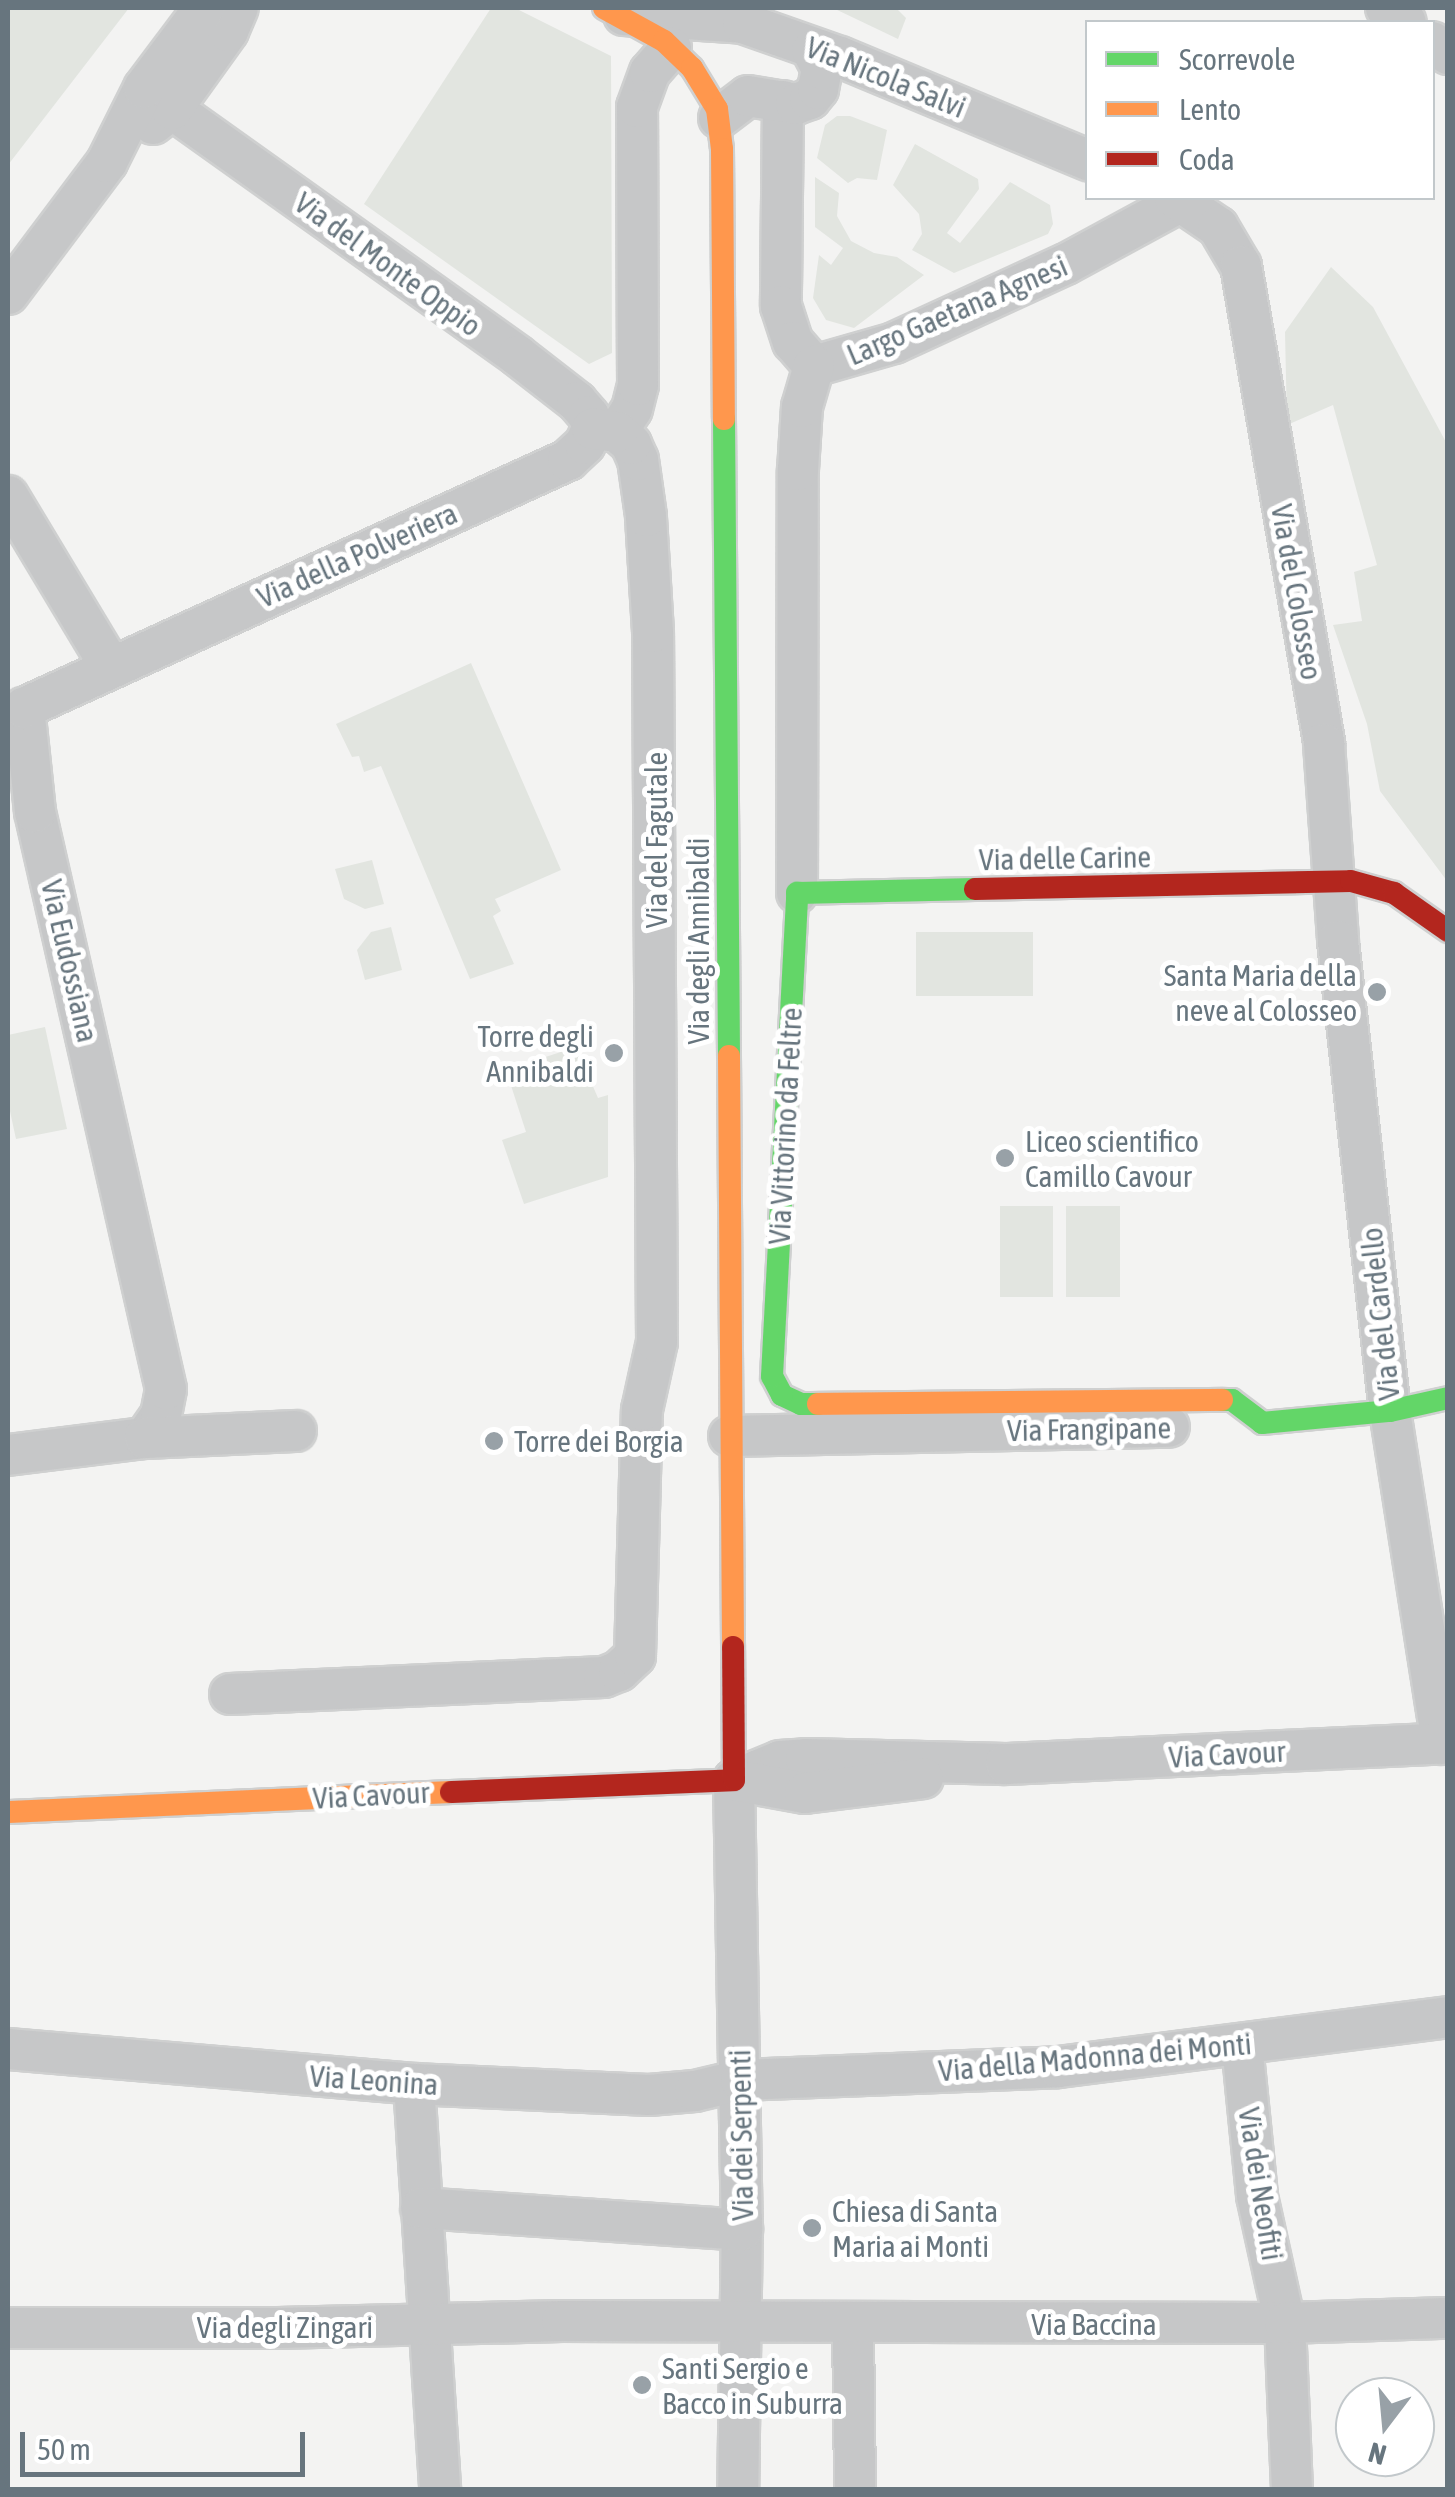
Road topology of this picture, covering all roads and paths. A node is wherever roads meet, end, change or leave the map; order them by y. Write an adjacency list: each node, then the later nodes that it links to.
1 (204, 8): 10 (street)
2 (238, 8): 7 (street)
3 (611, 11): 4 (main road, Via Nicola Salvi); 5 (street, Via Nicola Salvi)
4 (671, 48): 8 (main road, Via Nicola Salvi); 15 (street)
5 (812, 50): 6 (street); 9 (street, Via Nicola Salvi)
6 (788, 103): 8 (street); 14 (street, Largo Gaetana Agnesi)
7 (172, 109): 10 (street); 15 (street, Via del Monte Oppio)
8 (717, 110): 26 (main road, Via degli Annibaldi)
9 (1085, 159)
10 (107, 162): 13 (street)
11 (1177, 200): 14 (street, Largo Gaetana Agnesi)
12 (1180, 200): 19 (street, Via del Colosseo)
13 (8, 294)
14 (814, 366): 20 (street, Via Vittorino da Feltre)
15 (604, 431): 17 (street, Via della Polveriera); 30 (street, Via del Fagutale)
16 (8, 496): 17 (street)
17 (110, 666): 18 (street, Via della Polveriera)
18 (24, 708): 27 (street, Via Eudossiana)
19 (1334, 882): 20 (main road, Via delle Carine); 21 (main road); 23 (street, Via del Cardello)
20 (796, 892): 24 (main road, Via Vittorino da Feltre)
21 (1448, 931)
22 (1448, 1398): 23 (main road, Via Frangipane)
23 (1390, 1411): 24 (main road, Via Frangipane); 29 (street, Via del Cardello)
24 (1262, 1423): 26 (street, Via Frangipane)
25 (296, 1431): 27 (street)
26 (728, 1436): 32 (main road, Via degli Annibaldi)
27 (145, 1438): 28 (street)
28 (8, 1454)
29 (1436, 1612): 31 (street, Via del Cardello)
30 (230, 1694)
31 (1445, 1743): 32 (street, Via Cavour)
32 (734, 1780): 33 (main road, Via Cavour); 37 (street, Via dei Serpenti)
33 (8, 1812)
34 (1448, 2017): 35 (street, Via della Madonna dei Monti)
35 (1242, 2045): 37 (street, Via della Madonna dei Monti); 43 (street, Via dei Neofiti)
36 (8, 2048): 38 (street, Via Leonina)
37 (741, 2080): 38 (street, Via Leonina); 40 (street, Via dei Serpenti)
38 (414, 2084): 39 (street)
39 (421, 2208): 40 (street); 44 (street)
40 (742, 2230): 45 (street, Via dei Serpenti)
41 (1448, 2318): 43 (street, Via Baccina)
42 (562, 2321): 44 (street, Via degli Zingari); 45 (street, Via Baccina)
43 (1285, 2323): 46 (street, Via Baccina); 51 (street, Via dei Neofiti)
44 (429, 2324): 47 (street, Via degli Zingari); 48 (street)
45 (741, 2324): 46 (street, Via Baccina); 49 (street, Via dei Serpenti)
46 (852, 2324): 50 (street)
47 (8, 2328)
48 (440, 2490)
49 (738, 2490)
50 (855, 2490)
51 (1292, 2490)

